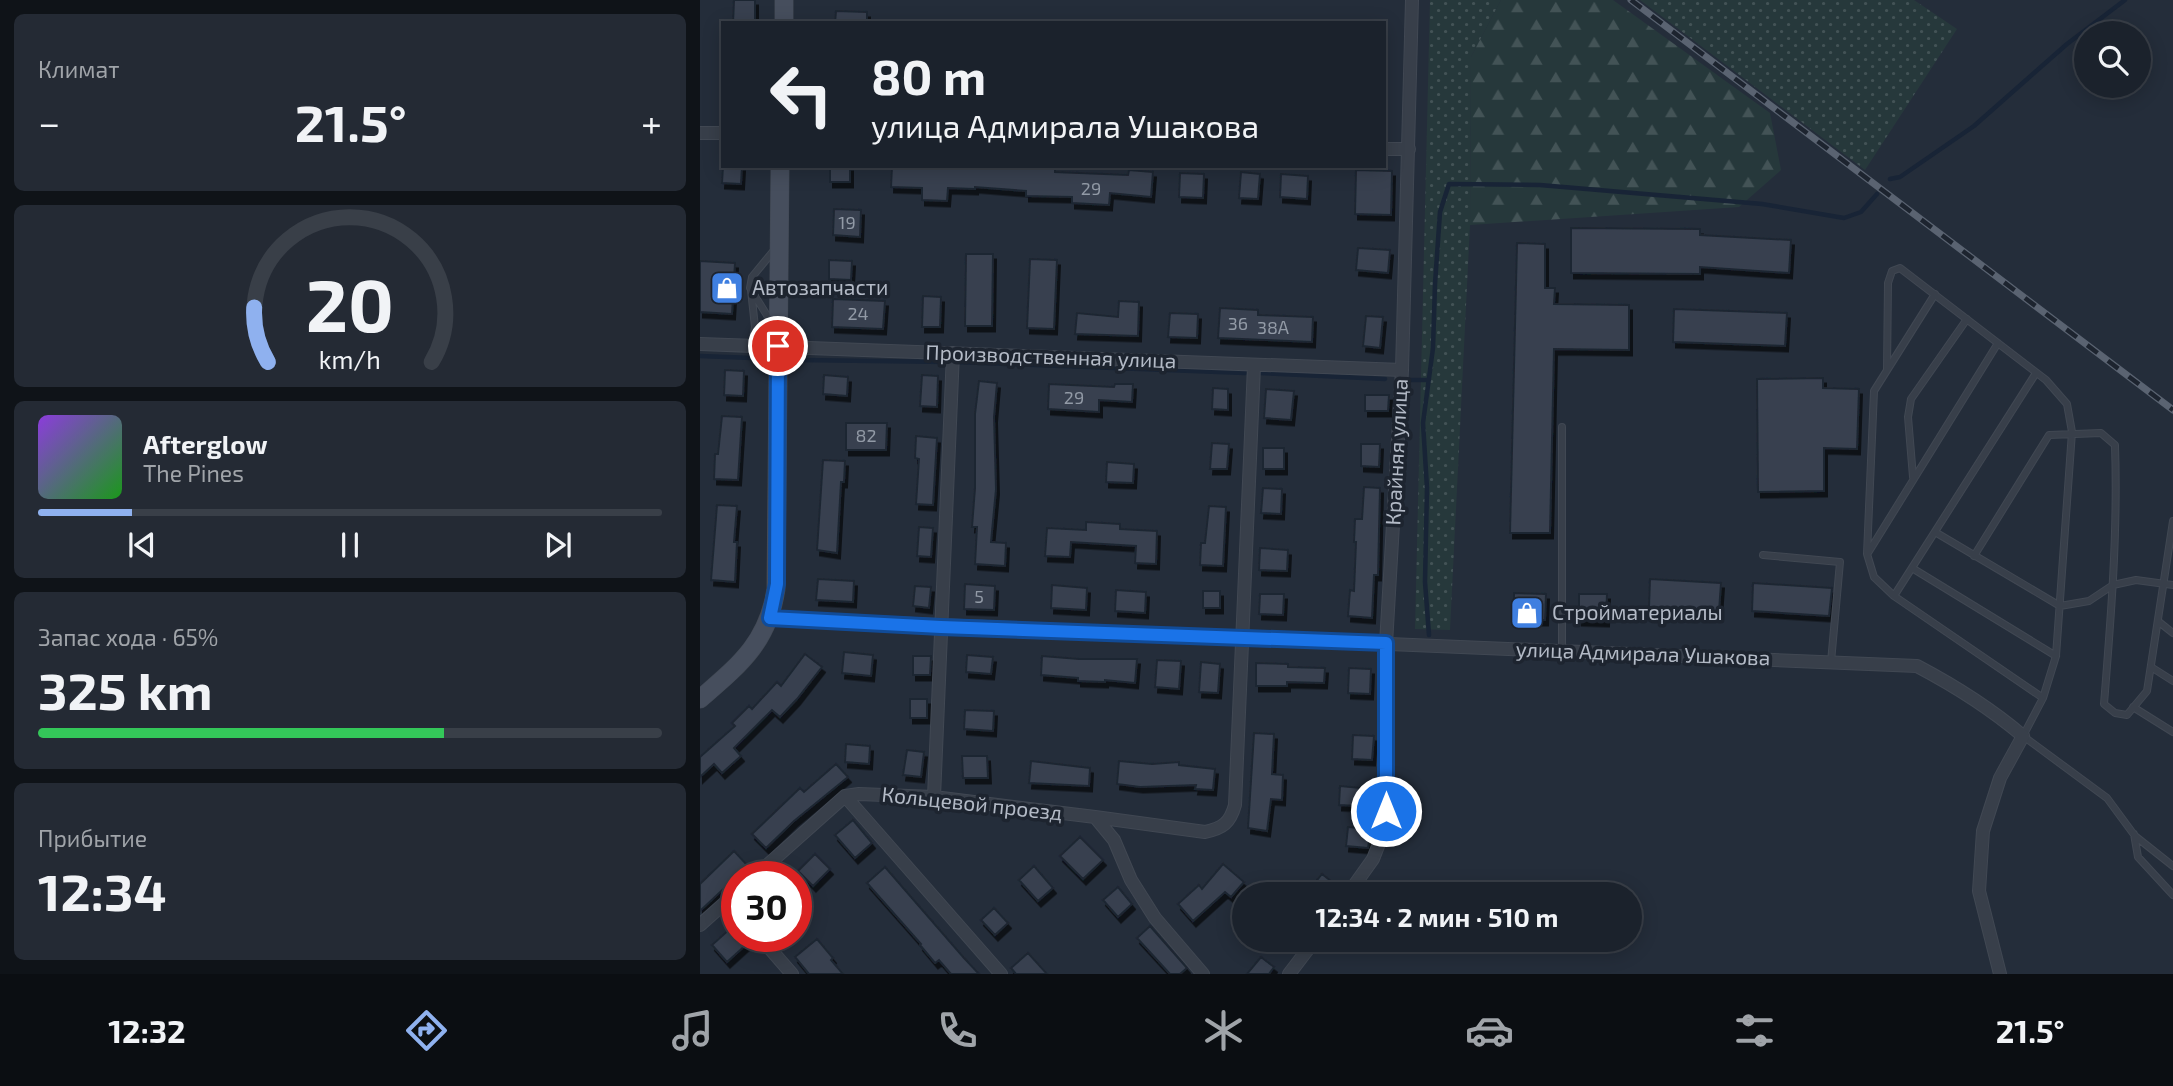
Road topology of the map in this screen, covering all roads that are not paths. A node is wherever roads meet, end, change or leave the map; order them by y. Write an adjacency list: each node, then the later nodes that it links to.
1 (784, 0): 3 (main road)
2 (1412, 0): 7 (street, Крайняя улица)
3 (784, 21)
4 (700, 133): 5 (street)
5 (721, 133)
6 (1386, 149): 7 (street)
7 (1409, 149): 19 (street, Крайняя улица)
8 (780, 168): 9 (main road)
9 (780, 246): 10 (lane); 13 (main road)
10 (750, 288): 13 (lane); 16 (lane)
11 (1935, 294): 12 (lane); 20 (lane); 20 (lane)
12 (1967, 319): 14 (lane); 24 (lane)
13 (778, 340): 16 (street, Производственная улица); 17 (street, Производственная улица); 36 (main road)
14 (1997, 343): 21 (lane); 24 (lane)
15 (700, 344): 16 (street, Производственная улица)
16 (752, 345)
17 (953, 353): 18 (street, Производственная улица); 38 (street)
18 (1254, 366): 19 (street, Производственная улица); 40 (street)
19 (1402, 370): 41 (street, Крайняя улица)
20 (1887, 370): 27 (lane)
21 (2036, 373): 23 (lane); 26 (lane)
22 (1562, 427): 42 (lane)
23 (2072, 432): 29 (lane); 32 (lane); 35 (lane)
24 (1913, 479): 27 (lane)
25 (2173, 523): 31 (lane)
26 (1935, 532): 29 (lane); 30 (lane)
27 (1867, 554): 34 (lane)
28 (1763, 555): 44 (lane)
29 (1974, 556): 35 (lane)
30 (1912, 568): 34 (lane); 43 (lane)
31 (2164, 584): 32 (lane); 33 (lane); 37 (lane)
32 (2113, 585): 35 (lane); 49 (lane)
33 (2173, 585)
34 (1894, 596): 47 (lane)
35 (2060, 606): 43 (lane)
36 (770, 618): 38 (street, улица Адмирала Ушакова); 48 (main road)
37 (2159, 622): 39 (lane); 45 (lane)
38 (941, 627): 40 (street, улица Адмирала Ушакова); 53 (street)
39 (2173, 633)
40 (1241, 637): 41 (street, улица Адмирала Ушакова); 54 (street, Кольцевой проезд)
41 (1386, 643): 42 (street, улица Адмирала Ушакова); 58 (street, Крайняя улица)
42 (1562, 652): 44 (street, улица Адмирала Ушакова)
43 (2056, 656): 47 (lane)
44 (1831, 662): 51 (street, улица Адмирала Ушакова)
45 (2151, 667): 46 (lane); 49 (lane)
46 (2173, 681)
47 (2043, 698): 51 (lane)
48 (700, 699)
49 (2133, 707): 50 (lane)
50 (2173, 732)
51 (2023, 736): 55 (lane); 68 (street)
52 (845, 796): 53 (street, Кольцевой проезд); 56 (street); 65 (street)
53 (933, 797): 54 (street, Кольцевой проезд)
54 (1096, 817): 66 (street)
55 (2133, 833): 57 (lane); 59 (lane)
56 (772, 861)
57 (2173, 866)
58 (1357, 882)
59 (2173, 895)
60 (721, 906): 61 (street)
61 (700, 925)
62 (773, 952): 64 (street)
63 (1306, 952): 67 (street)
64 (792, 974)
65 (1001, 974)
66 (1203, 974)
67 (1289, 974)
68 (2000, 974)

